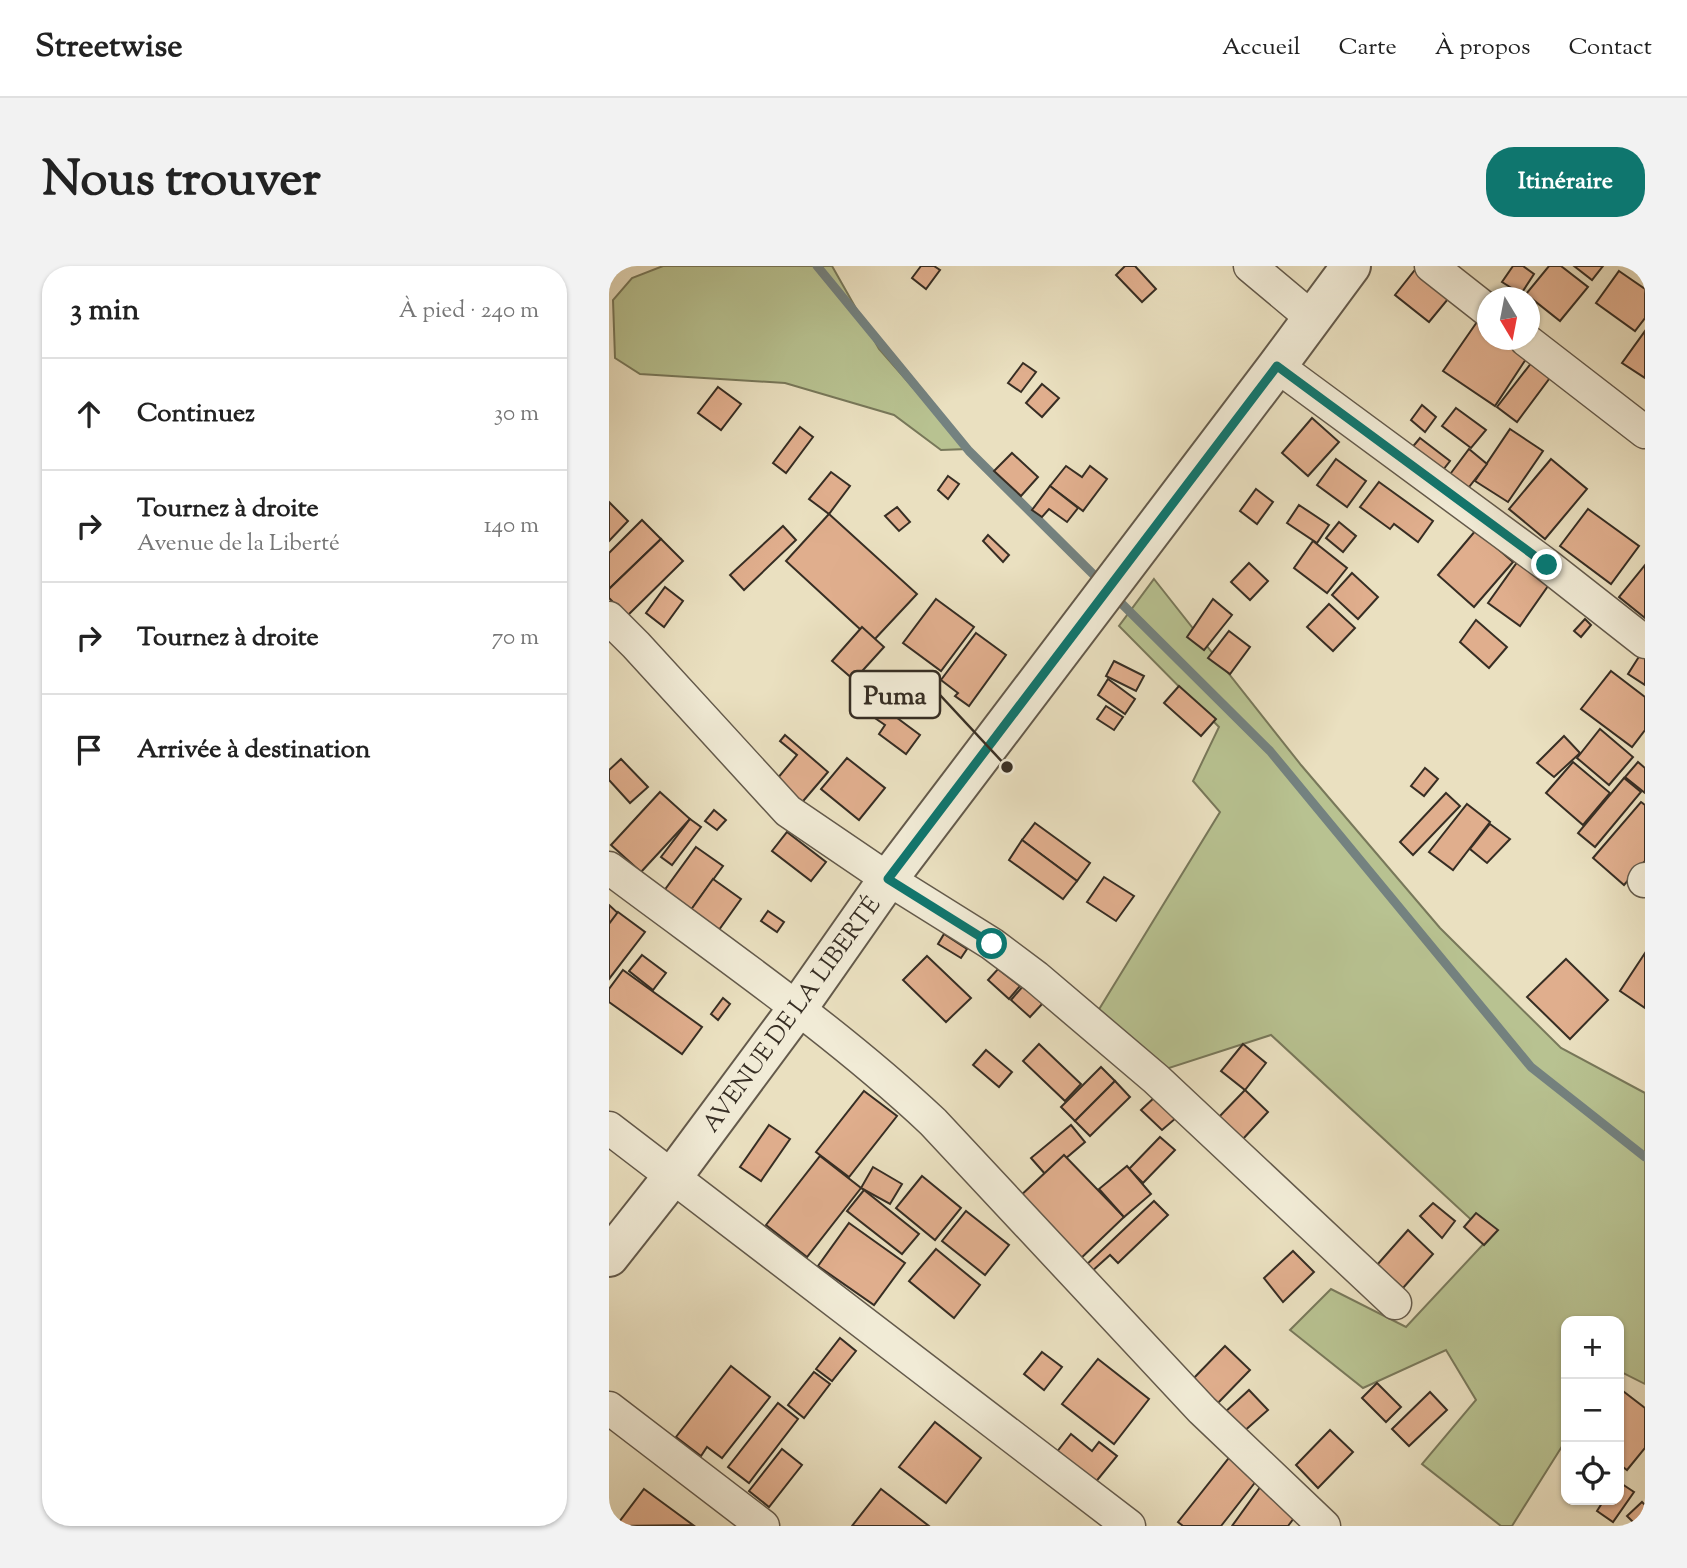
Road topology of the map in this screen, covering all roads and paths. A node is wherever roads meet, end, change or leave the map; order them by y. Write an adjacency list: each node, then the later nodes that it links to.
1 (1250, 266): 5 (street)
2 (1351, 266): 5 (street, AVENUE DE LA LIBERTÉ)
3 (1431, 266): 4 (street)
4 (1477, 302)
5 (1312, 318): 7 (street, AVENUE DE LA LIBERTÉ)
6 (1539, 350): 8 (street)
7 (1277, 366): 10 (street); 12 (street, AVENUE DE LA LIBERTÉ)
8 (1645, 432)
9 (609, 618): 12 (street)
10 (1645, 642)
11 (609, 868): 13 (street)
12 (888, 879): 13 (street, AVENUE DE LA LIBERTÉ); 17 (street)
13 (797, 1009): 15 (street, AVENUE DE LA LIBERTÉ); 21 (street)
14 (609, 1128): 15 (street)
15 (673, 1176): 16 (street, AVENUE DE LA LIBERTÉ); 20 (street)
16 (609, 1257)
17 (1395, 1303)
18 (609, 1408): 19 (street)
19 (763, 1526)
20 (1129, 1526)
21 (1324, 1526)

